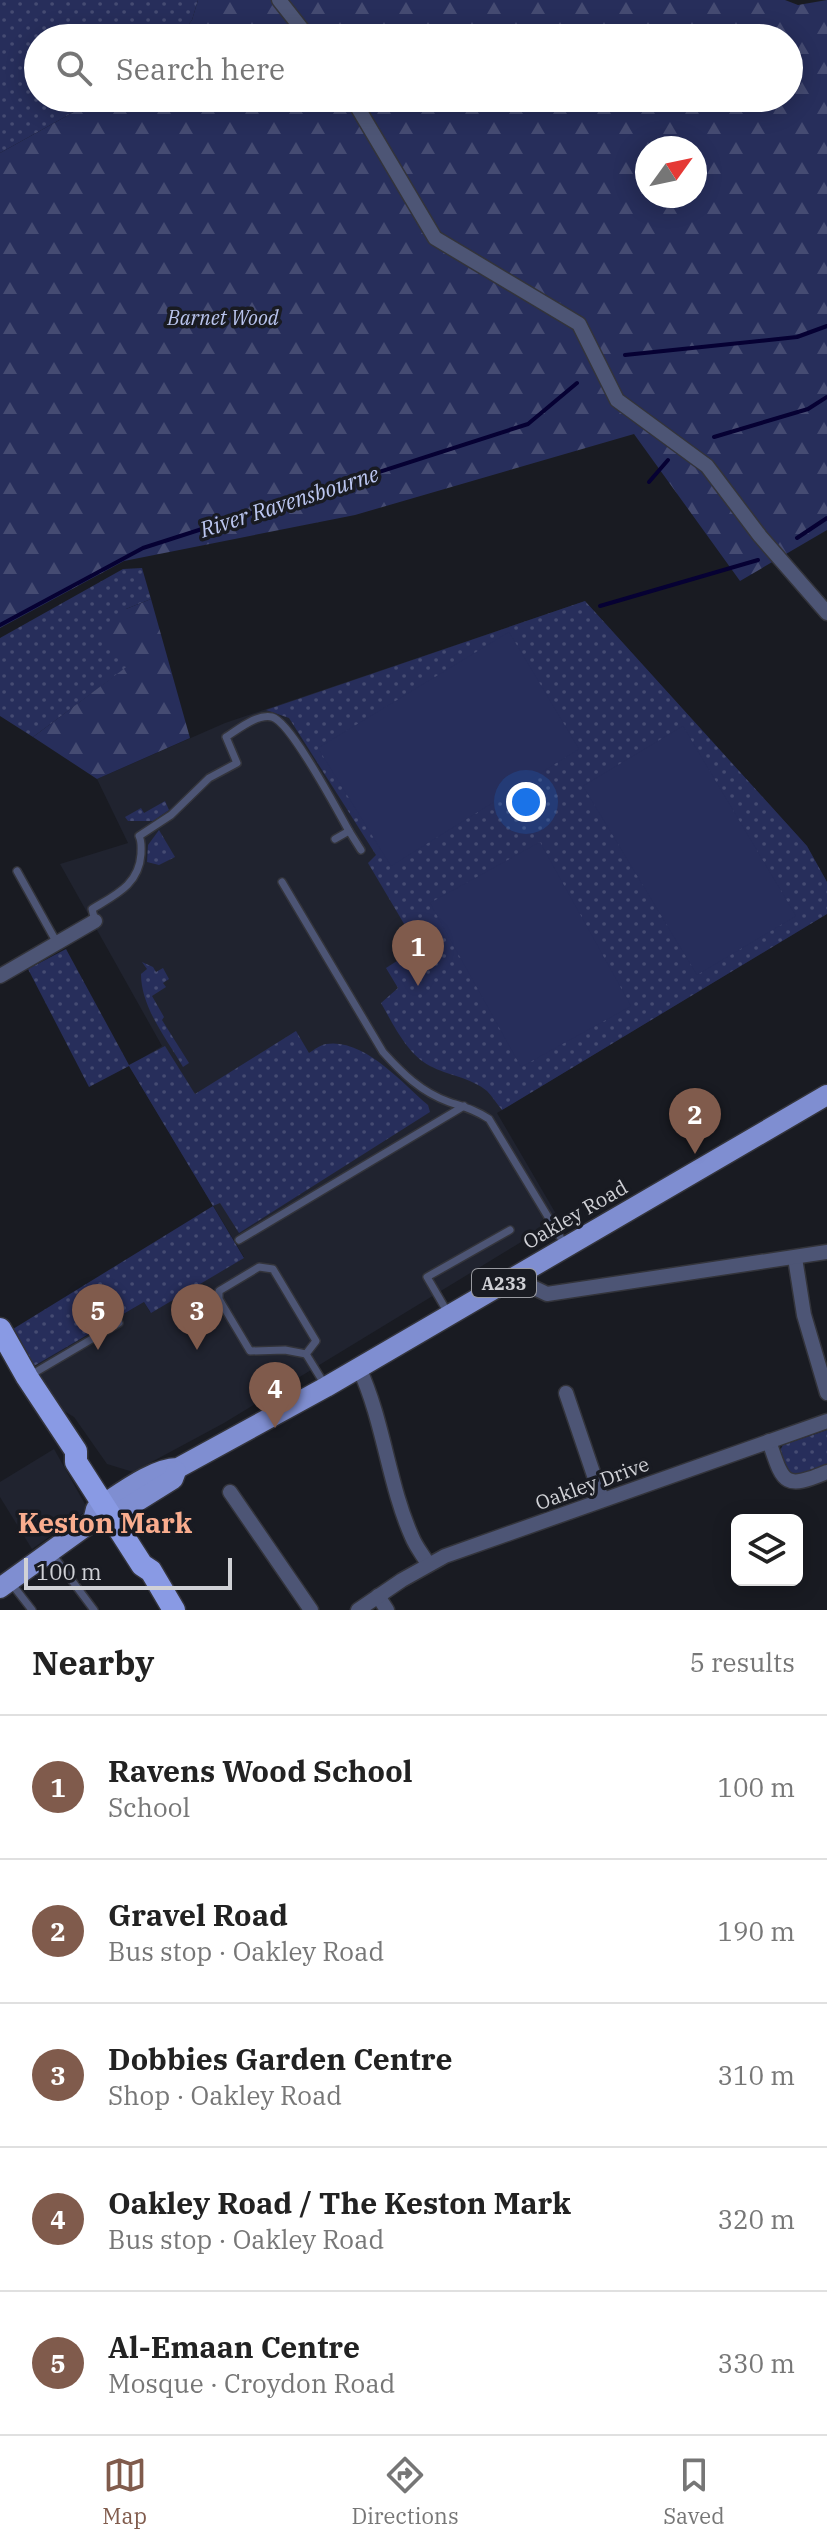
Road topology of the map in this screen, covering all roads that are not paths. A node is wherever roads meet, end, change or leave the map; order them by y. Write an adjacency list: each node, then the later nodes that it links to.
1 (279, 0): 2 (street)
2 (298, 24)
3 (360, 112): 4 (street)
4 (827, 613)
5 (349, 831): 6 (lane); 7 (lane); 10 (lane)
6 (335, 839)
7 (361, 850)
8 (17, 871): 11 (lane)
9 (282, 882): 14 (lane)
10 (95, 921): 11 (street)
11 (57, 943): 12 (street)
12 (0, 976)
13 (827, 1095): 17 (main road, Oakley Road / A233)
14 (464, 1106): 16 (lane); 17 (lane)
15 (510, 1230): 21 (lane)
16 (239, 1240)
17 (566, 1247): 20 (main road, Oakley Road / A233)
18 (827, 1252): 19 (street)
19 (795, 1258): 20 (street); 29 (street)
20 (518, 1275): 21 (main road, Oakley Road / A233)
21 (449, 1315): 25 (main road, Oakley Road / A233)
22 (119, 1323): 26 (lane)
23 (0, 1329): 26 (highway)
24 (306, 1354): 24 (lane); 27 (lane)
25 (359, 1368): 27 (main road, Oakley Road / A233); 37 (street)
26 (27, 1377): 35 (highway)
27 (326, 1387): 35 (main road, Oakley Road / A233)
28 (566, 1393): 34 (street)
29 (827, 1393)
30 (827, 1421): 31 (street, Oakley Drive)
31 (769, 1441): 32 (street); 34 (street, Oakley Drive)
32 (827, 1472)
33 (230, 1492): 43 (street)
34 (602, 1499): 37 (street, Oakley Drive)
35 (110, 1509): 36 (main road, A233); 42 (highway)
36 (51, 1552): 38 (main road, A233); 41 (lane)
37 (428, 1564): 39 (street, Oakley Drive)
38 (5, 1584): 40 (lane)
39 (378, 1596): 44 (street, Oakley Drive); 45 (street)
40 (32, 1610)
41 (94, 1610)
42 (174, 1610)
43 (311, 1610)
44 (358, 1610)
45 (387, 1610)

